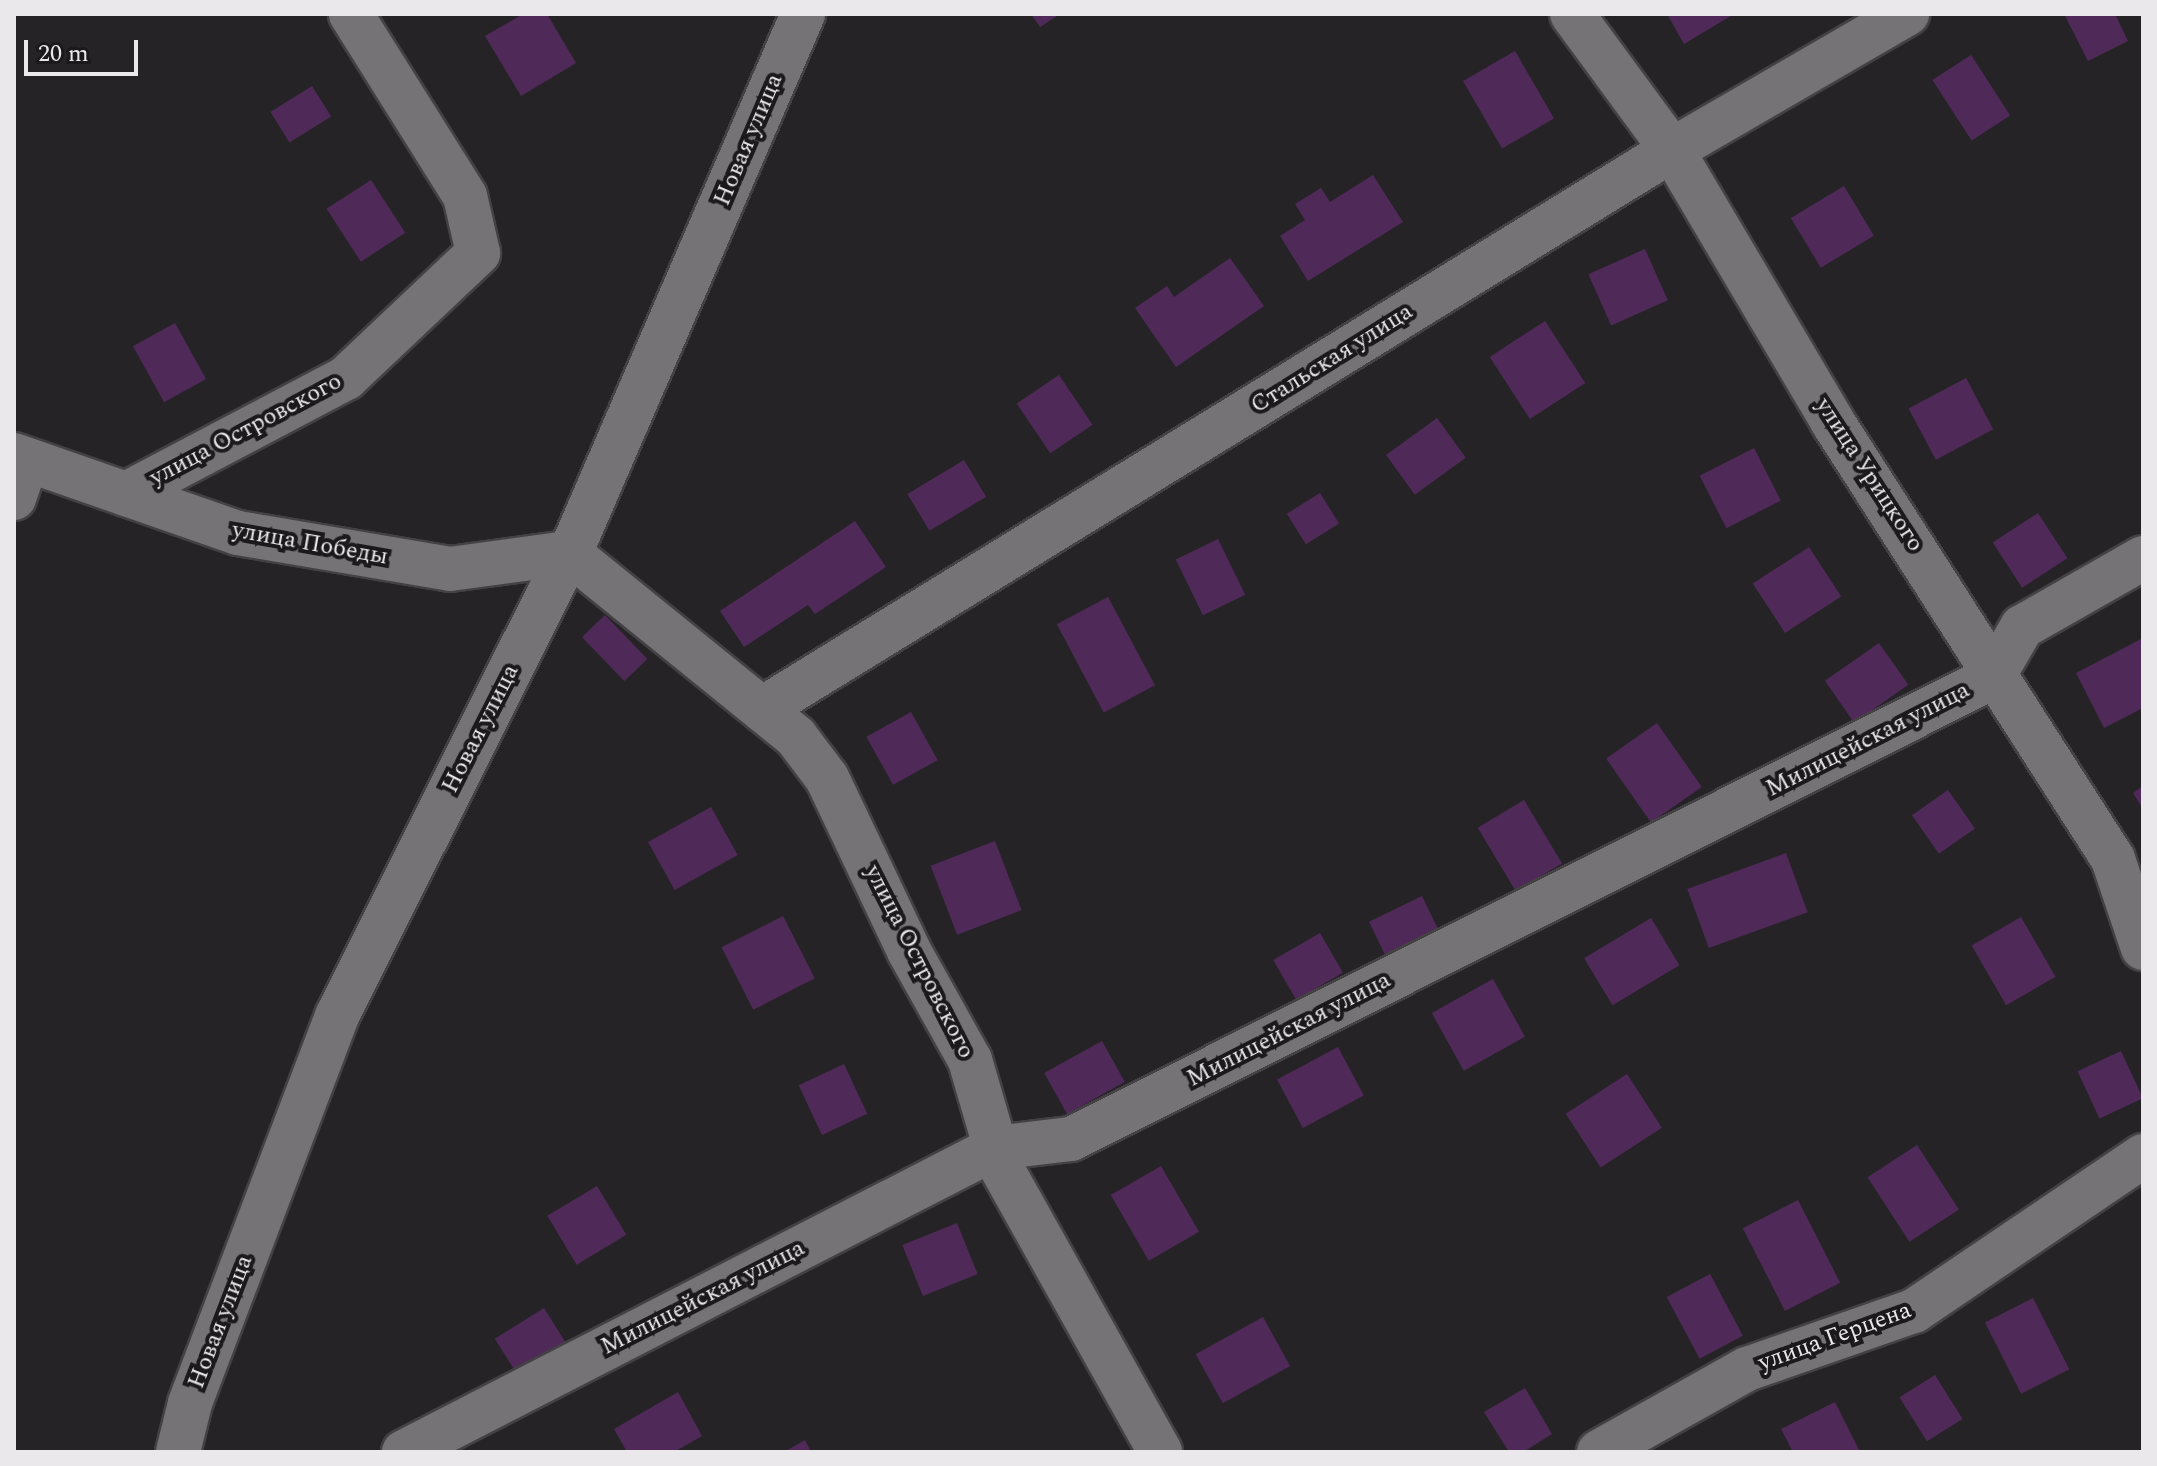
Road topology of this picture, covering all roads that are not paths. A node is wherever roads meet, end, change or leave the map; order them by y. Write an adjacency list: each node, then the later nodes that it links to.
1 (351, 14): 7 (street, улица Островского)
2 (803, 14): 8 (street, Новая улица)
3 (1572, 14): 5 (street, улица Урицкого)
4 (1907, 14): 5 (street, Стальская улица)
5 (1672, 150): 10 (street, улица Урицкого); 11 (street, Стальская улица)
6 (18, 471): 7 (street, улица Победы)
7 (126, 494): 8 (street, улица Победы)
8 (569, 553): 11 (street, улица Островского); 15 (street, Новая улица)
9 (2143, 558): 10 (street, Милицейская улица)
10 (1993, 677): 12 (street, улица Урицкого); 13 (street, Милицейская улица)
11 (762, 709): 13 (street, улица Островского)
12 (2143, 948)
13 (995, 1148): 16 (street, Милицейская улица); 17 (street, улица Островского)
14 (2143, 1156): 18 (street, улица Герцена)
15 (178, 1452)
16 (404, 1452)
17 (1160, 1452)
18 (1599, 1452)

